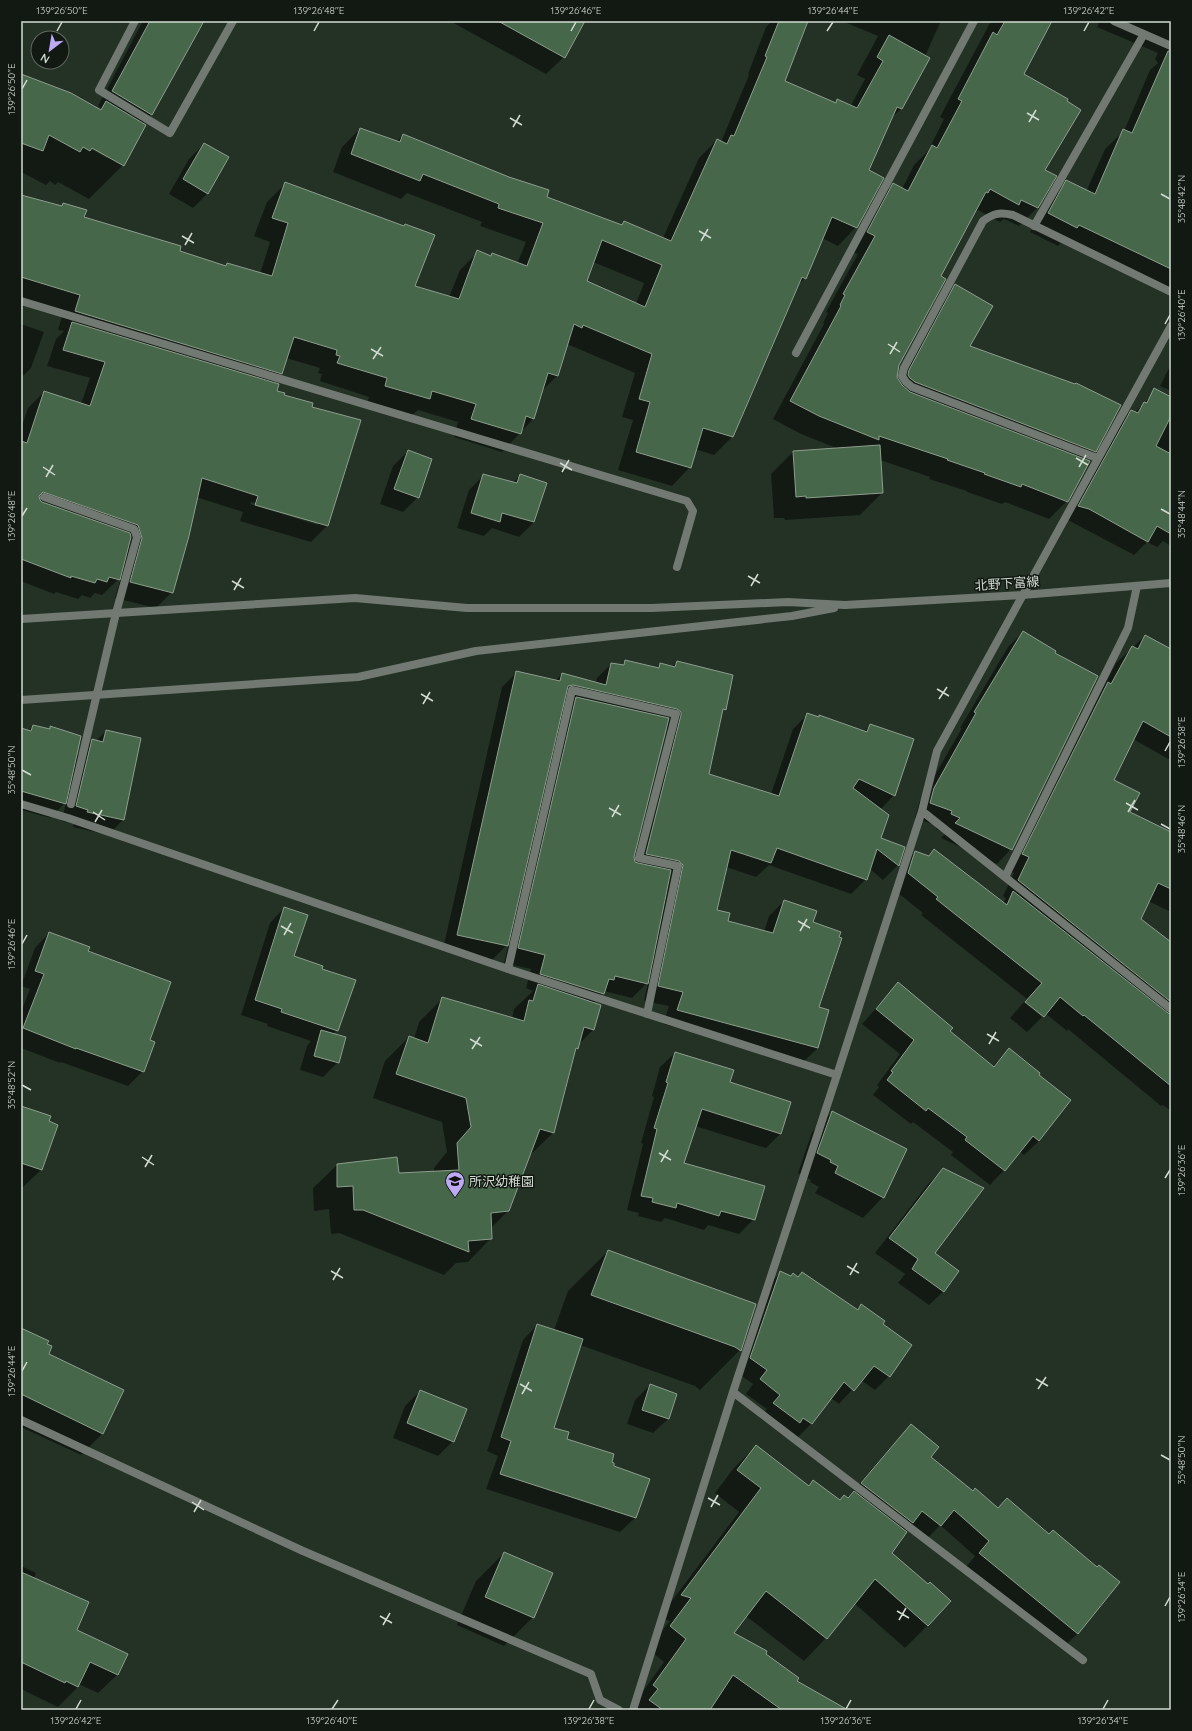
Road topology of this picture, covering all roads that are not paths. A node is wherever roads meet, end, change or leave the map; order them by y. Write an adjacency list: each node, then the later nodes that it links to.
1 (135, 21): 2 (street)
2 (233, 21)
3 (974, 21): 11 (street)
4 (1114, 21): 5 (street)
5 (1144, 34): 6 (street); 7 (street)
6 (1171, 46)
7 (1034, 226): 8 (street); 12 (street)
8 (1171, 292)
9 (21, 301): 14 (street)
10 (1171, 326): 12 (street)
11 (796, 353)
12 (1097, 458): 17 (street)
13 (44, 497): 19 (street)
14 (677, 567)
15 (1171, 583): 16 (street, 北野下富線)
16 (1137, 586): 17 (street, 北野下富線); 26 (street)
17 (1022, 595): 18 (street, 北野下富線); 25 (street)
18 (845, 605): 19 (street); 21 (street)
19 (116, 614): 20 (street); 21 (street)
20 (21, 619)
21 (97, 694): 22 (street); 24 (street)
22 (21, 700)
23 (21, 804): 27 (street)
24 (72, 804)
25 (922, 811): 26 (street); 30 (street)
26 (1005, 876): 28 (street)
27 (508, 969): 29 (street); 29 (street)
28 (1171, 1009)
29 (647, 1014): 30 (street)
30 (838, 1075): 31 (street)
31 (733, 1392): 33 (street); 35 (street)
32 (21, 1420): 34 (street)
33 (1083, 1660)
34 (619, 1710)
35 (633, 1710)

